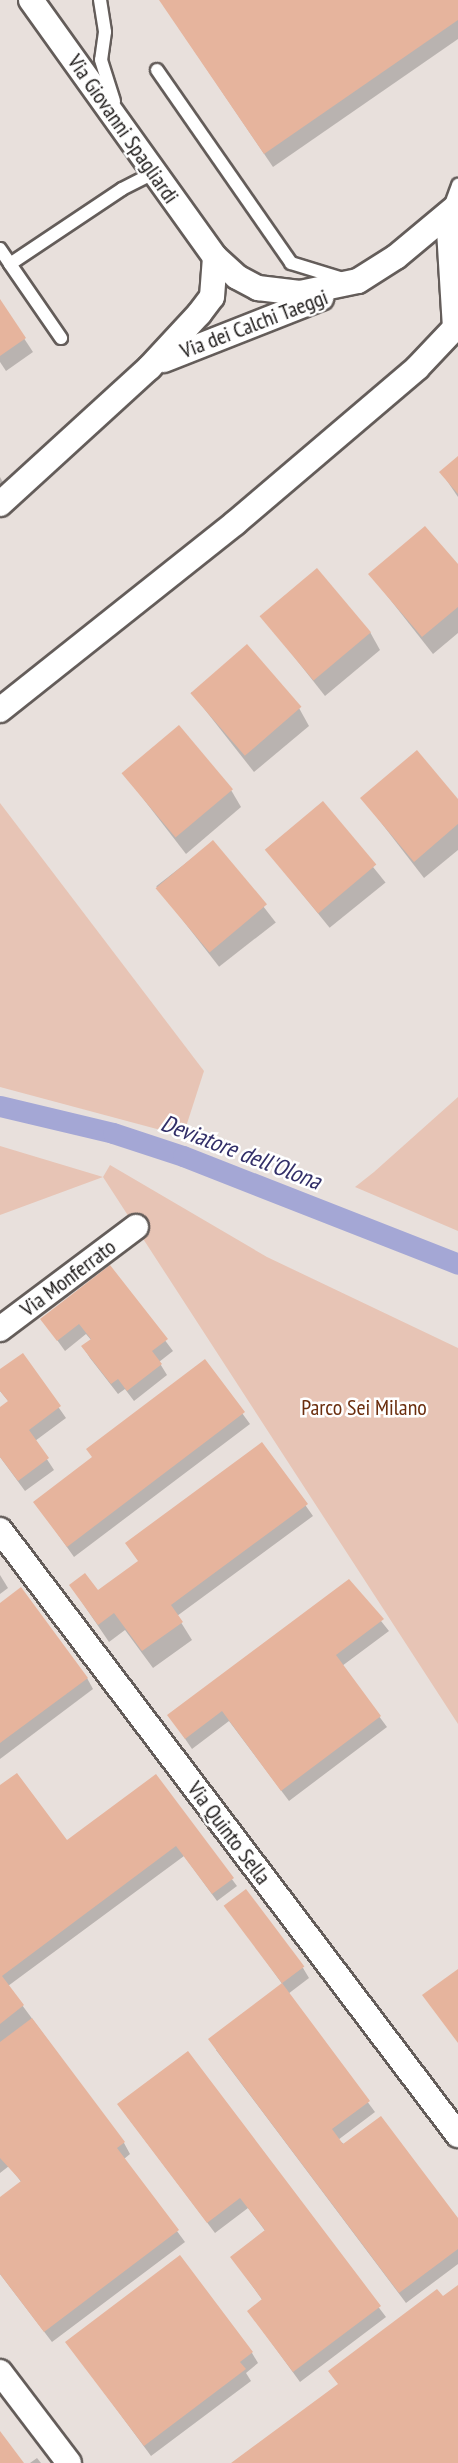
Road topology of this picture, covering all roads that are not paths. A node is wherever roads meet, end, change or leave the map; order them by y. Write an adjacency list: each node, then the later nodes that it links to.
1 (32, 0): 4 (street, Via Giovanni Spagliardi)
2 (100, 0): 4 (lane)
3 (157, 70): 11 (lane)
4 (132, 140): 5 (street, Via Giovanni Spagliardi)
5 (153, 173): 9 (street, Via Giovanni Spagliardi); 10 (lane)
6 (458, 185): 7 (lane)
7 (453, 209): 11 (street, Via dei Calchi Taeggi); 15 (street)
8 (0, 249): 10 (lane)
9 (215, 257): 11 (street, Via dei Calchi Taeggi); 13 (street, Via dei Calchi Taeggi)
10 (10, 264): 12 (lane)
11 (358, 281): 13 (street, Via dei Calchi Taeggi)
12 (61, 338)
13 (149, 368): 14 (street, Via dei Calchi Taeggi)
14 (0, 504)
15 (0, 710)
16 (136, 1227): 17 (street, Via Monferrato)
17 (0, 1329)
18 (0, 1530): 19 (street, Via Quinto Sella)
19 (458, 2135)
20 (0, 2372): 21 (street)
21 (69, 2463)

